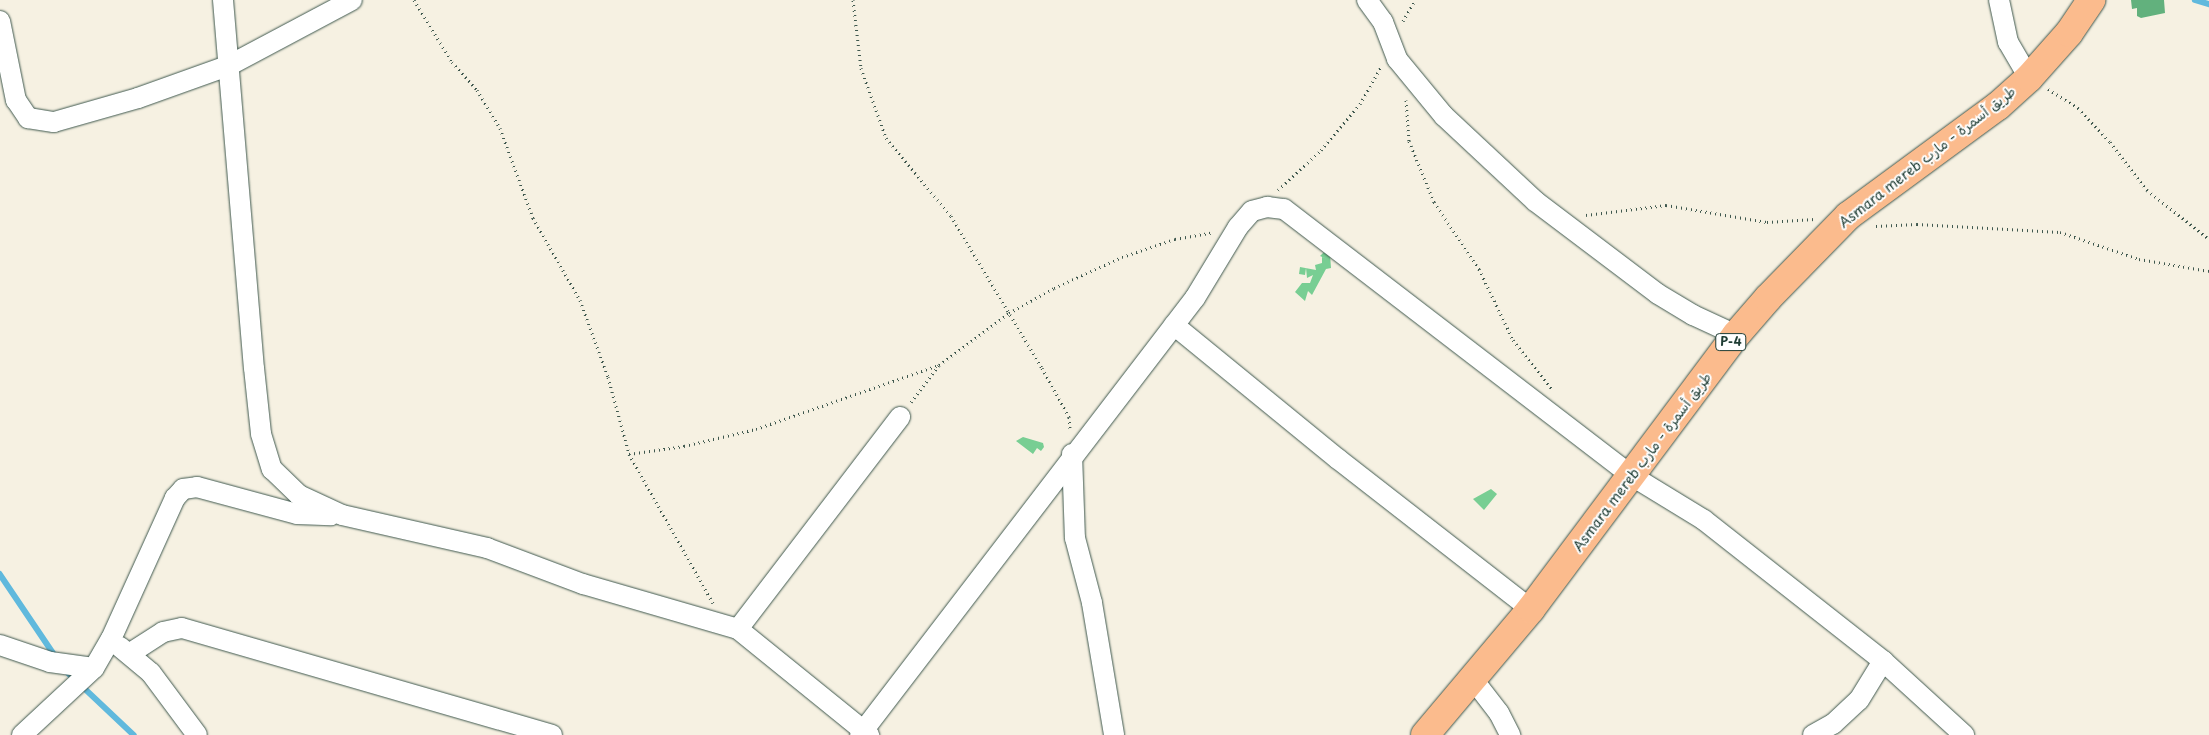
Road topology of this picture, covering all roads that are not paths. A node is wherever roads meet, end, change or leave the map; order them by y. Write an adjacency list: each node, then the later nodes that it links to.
1 (223, 0): 7 (street)
2 (352, 0): 7 (street)
3 (1368, 0): 10 (street)
4 (1999, 0): 8 (street)
5 (2091, 0): 8 (highway, Asmara mereb طريق أسمرة - مارب / P-4)
6 (0, 21): 7 (street)
7 (230, 65): 14 (street)
8 (2029, 78): 10 (highway, Asmara mereb طريق أسمرة - مارب / P-4)
9 (1174, 325): 12 (street); 13 (street); 15 (street)
10 (1736, 335): 13 (highway, Asmara mereb طريق أسمرة - مارب / P-4)
11 (900, 417): 16 (street)
12 (1072, 454): 23 (street); 27 (street)
13 (1632, 476): 15 (highway, Asmara mereb طريق أسمرة - مارب / P-4); 20 (street)
14 (342, 515): 16 (street); 17 (street)
15 (1531, 609): 22 (highway, Asmara mereb طريق أسمرة - مارب / P-4)
16 (732, 627): 23 (street)
17 (111, 640): 19 (street); 21 (street)
18 (0, 645): 21 (street)
19 (129, 654): 25 (street); 26 (street)
20 (1883, 661): 30 (street); 31 (street)
21 (94, 668): 24 (street)
22 (1472, 678): 28 (highway, Asmara mereb طريق أسمرة - مارب / P-4); 29 (street)
23 (864, 733)
24 (22, 735)
25 (197, 735)
26 (552, 735)
27 (1114, 735)
28 (1425, 735)
29 (1510, 735)
30 (1813, 735)
31 (1964, 735)

